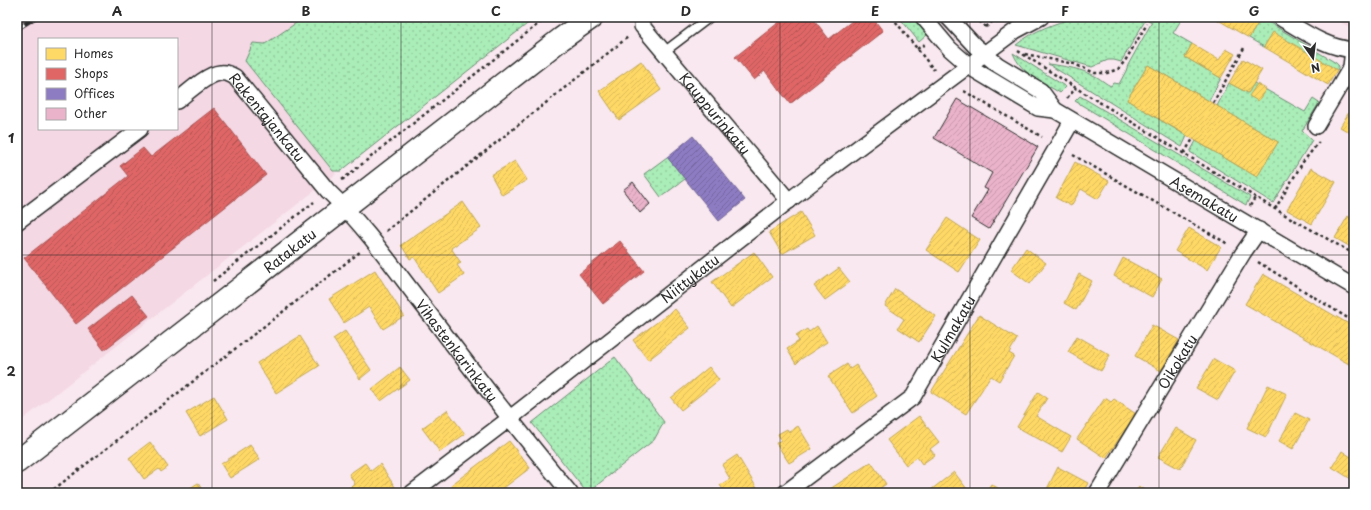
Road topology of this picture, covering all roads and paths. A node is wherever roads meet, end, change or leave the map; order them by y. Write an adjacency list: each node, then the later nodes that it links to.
1 (547, 17): 33 (path)
2 (586, 17): 15 (main road, Ratakatu)
3 (592, 17): 15 (main road, Ratakatu)
4 (710, 17): 19 (lane)
5 (892, 17): 23 (path)
6 (924, 17): 22 (street, Asemakatu)
7 (948, 17): 20 (street, Asemakatu)
8 (976, 17): 14 (path)
9 (997, 17): 14 (path)
10 (1042, 17): 16 (street, Niittykatu)
11 (1279, 17): 18 (street)
12 (1147, 24): 21 (path)
13 (642, 26): 19 (street, Kauppurinkatu); 39 (path)
14 (986, 27): 16 (path)
15 (561, 39): 35 (main road, Ratakatu)
16 (1002, 40): 20 (street, Niittykatu); 21 (path)
17 (1244, 48): 25 (path)
18 (1354, 50): 29 (street)
19 (664, 52): 34 (street, Kauppurinkatu)
20 (984, 54): 22 (street, Niittykatu); 26 (street, Asemakatu)
21 (1022, 54): 32 (path)
22 (969, 65): 23 (street, Niittykatu); 26 (street, Asemakatu)
23 (947, 81): 31 (path); 34 (street, Niittykatu)
24 (178, 100): 33 (street, Rakentajankatu)
25 (1213, 103)
26 (1055, 110): 27 (street, Asemakatu)
27 (1072, 121): 31 (street, Kulmakatu); 38 (street, Asemakatu)
28 (139, 130): 37 (street)
29 (1320, 131): 36 (path)
30 (1192, 139): 32 (path)
31 (1058, 146): 40 (path); 50 (street, Kulmakatu)
32 (1184, 153): 36 (path)
33 (328, 191): 35 (street, Rakentajankatu); 42 (path)
34 (789, 201): 45 (street, Niittykatu)
35 (344, 206): 39 (street, Vihastenkarinkatu); 46 (main road, Ratakatu)
36 (1275, 209): 41 (path)
37 (17, 222)
38 (1259, 230): 40 (street, Oikokatu); 43 (street, Asemakatu)
39 (373, 242): 45 (street, Vihastenkarinkatu); 47 (path)
40 (1243, 253): 44 (path); 51 (street, Oikokatu)
41 (1354, 254)
42 (210, 283)
43 (1354, 287)
44 (1354, 322)
45 (510, 419): 48 (street, Niittykatu); 49 (street, Vihastenkarinkatu)
46 (17, 462)
47 (49, 493)
48 (412, 493)
49 (570, 493)
50 (785, 493)
51 (1097, 493)

